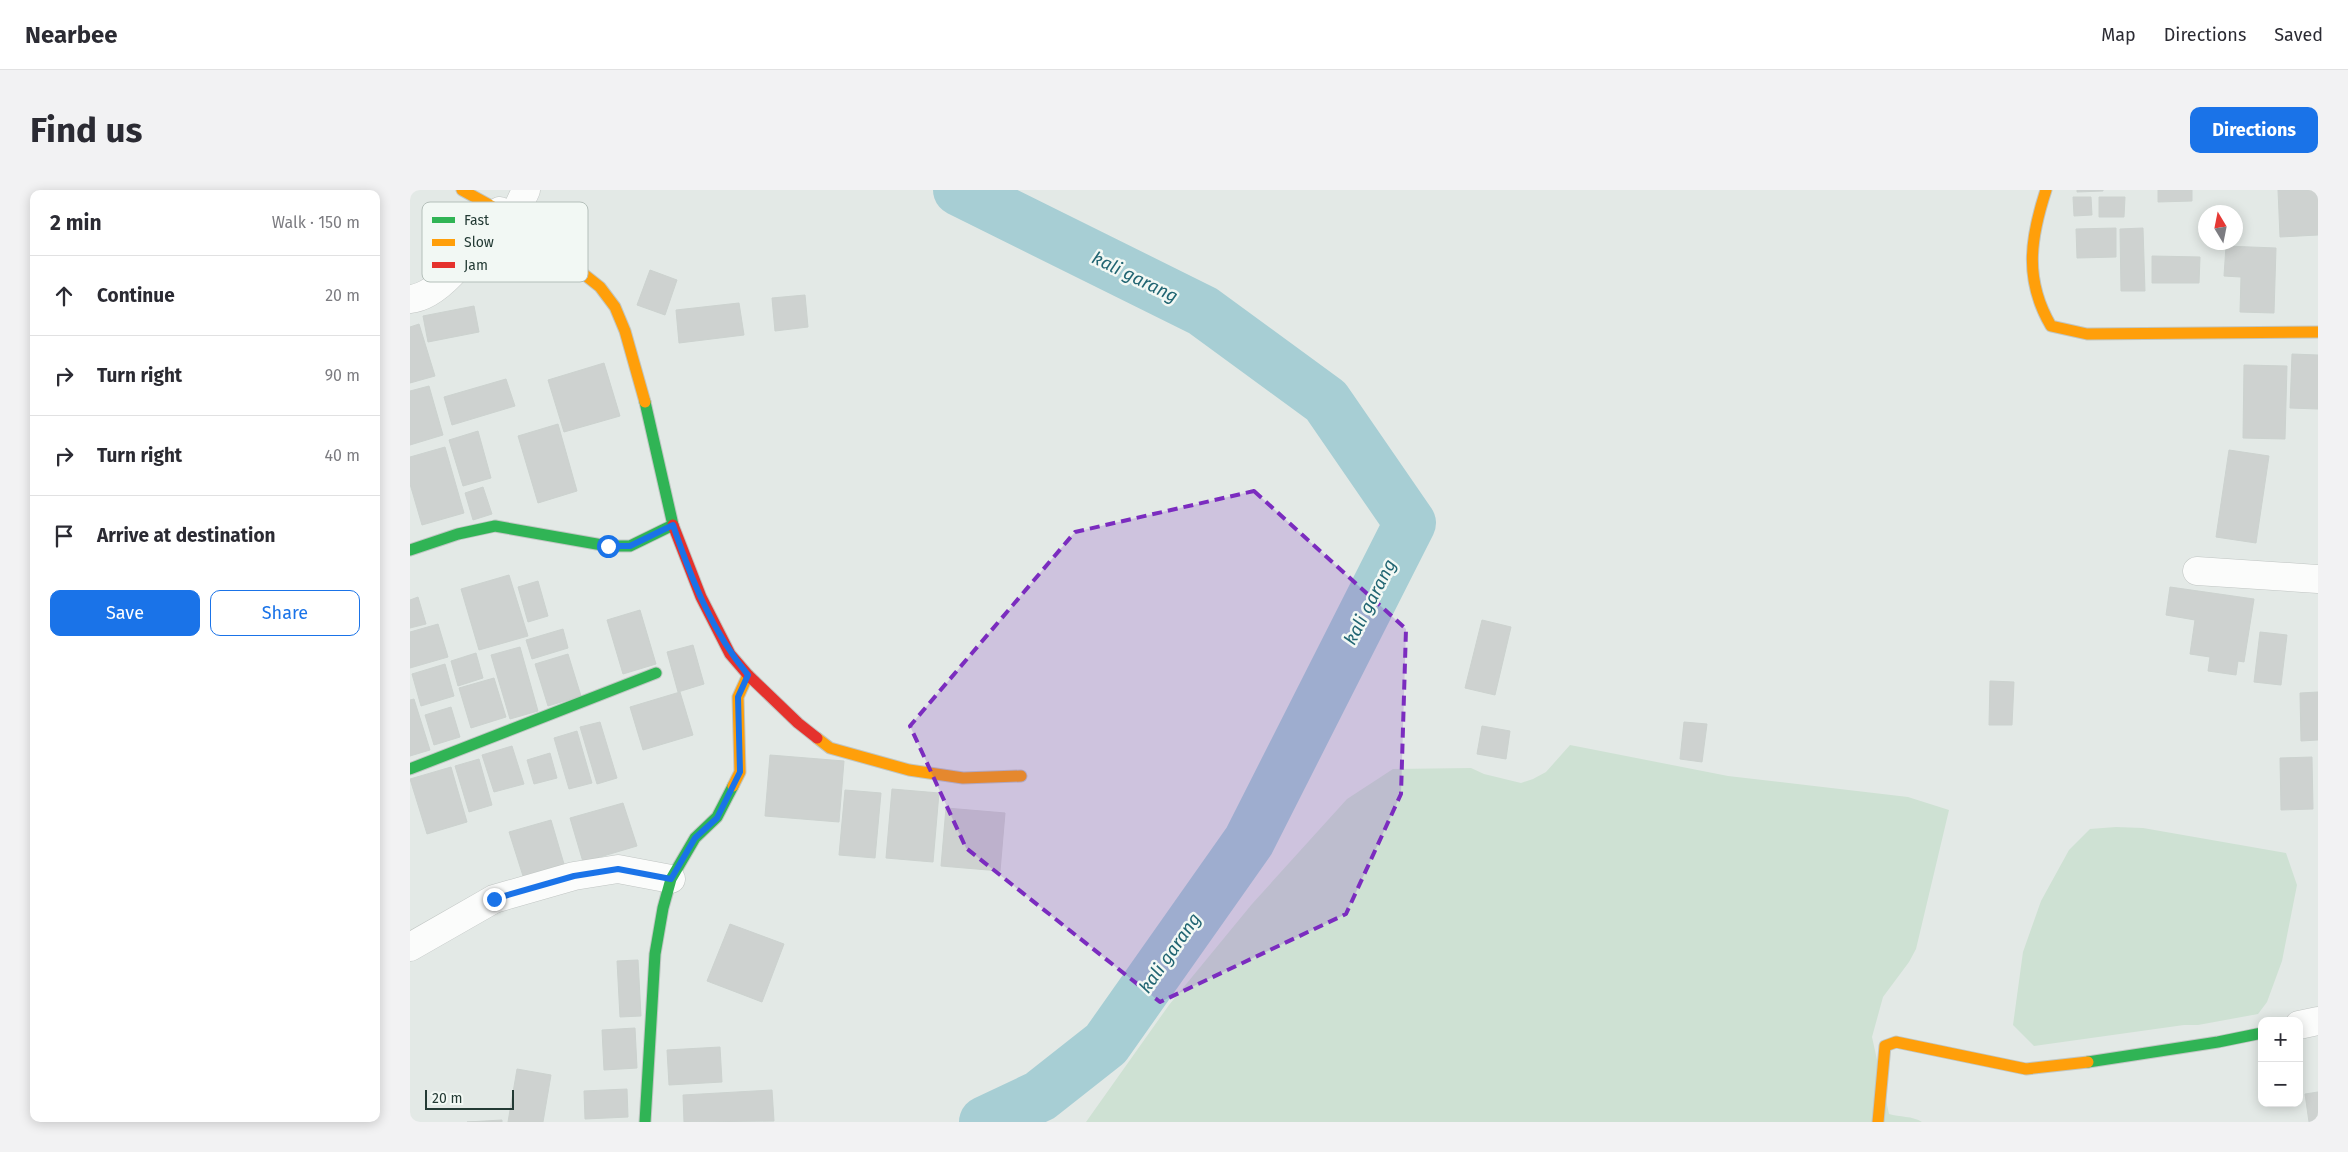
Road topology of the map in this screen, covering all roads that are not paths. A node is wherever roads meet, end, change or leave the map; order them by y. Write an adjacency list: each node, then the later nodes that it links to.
1 (462, 190): 4 (street)
2 (526, 190): 5 (street)
3 (2046, 190): 9 (street)
4 (483, 202)
5 (516, 202)
6 (588, 278): 10 (street)
7 (445, 282): 8 (street)
8 (410, 299)
9 (2318, 332)
10 (673, 525): 11 (street); 15 (street)
11 (410, 550)
12 (2197, 572): 13 (street)
13 (2318, 579)
14 (656, 673): 16 (street)
15 (748, 675): 17 (street); 18 (street)
16 (410, 769)
17 (1021, 776)
18 (671, 879): 19 (street); 23 (street)
19 (410, 947)
20 (2318, 1020): 21 (street)
21 (2303, 1023)
22 (2258, 1034): 24 (street)
23 (645, 1122)
24 (1878, 1122)

